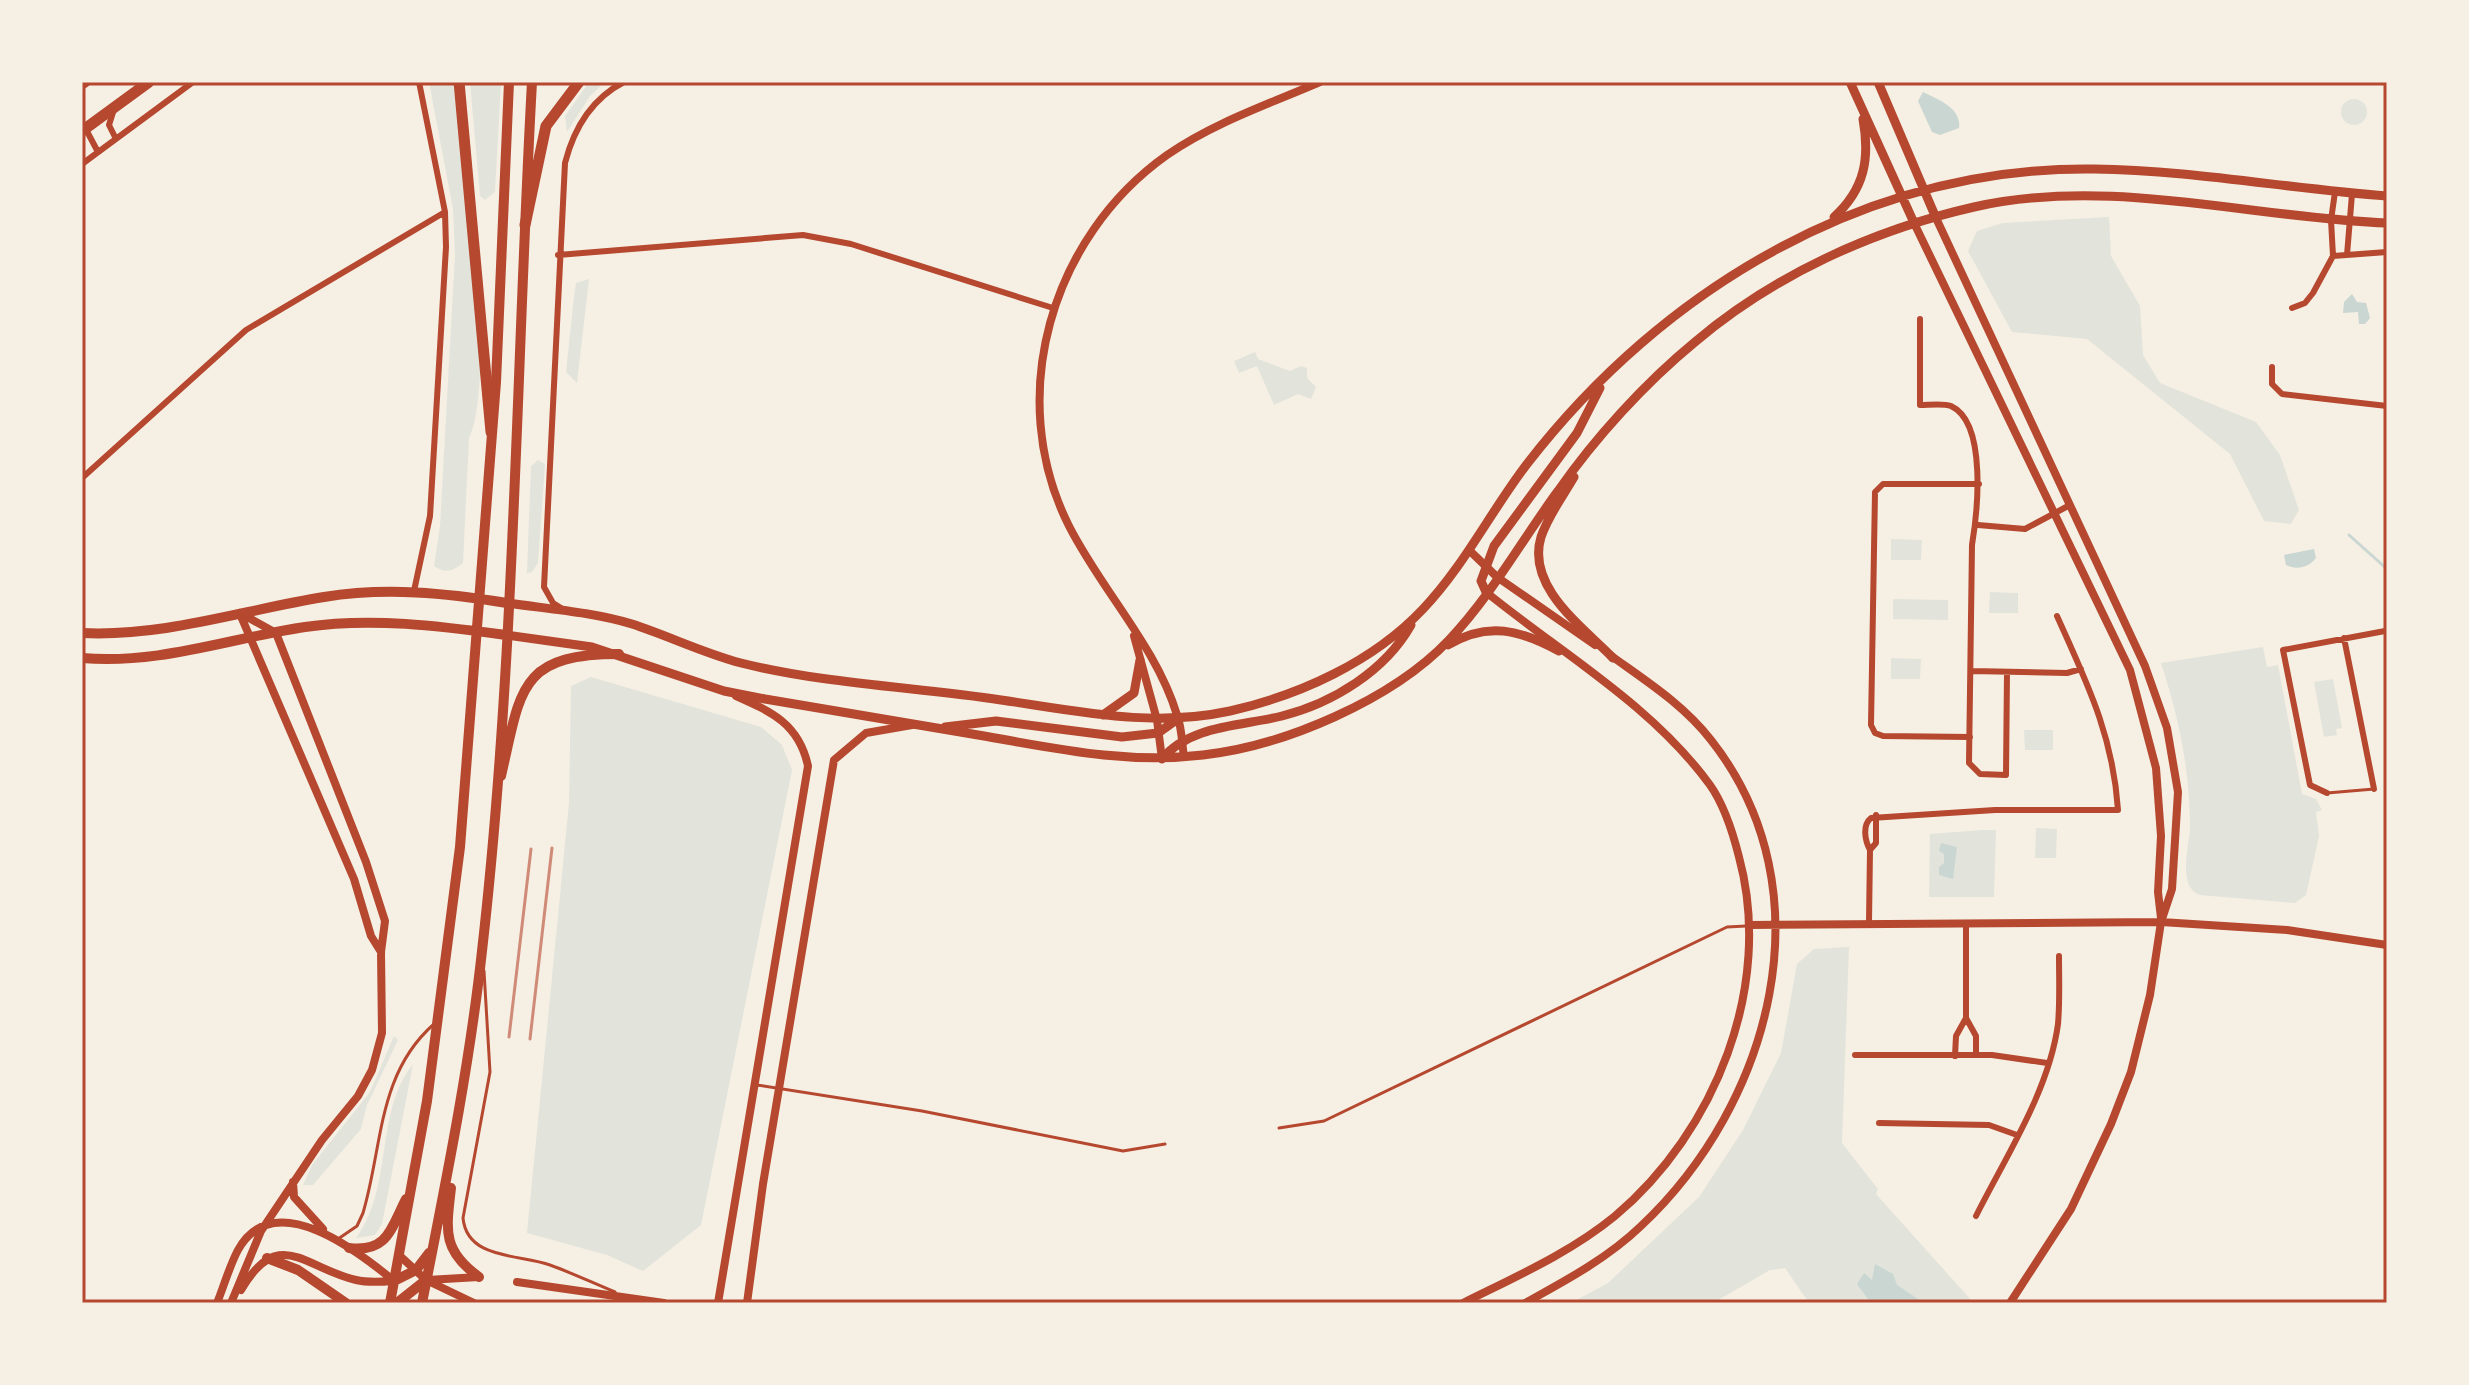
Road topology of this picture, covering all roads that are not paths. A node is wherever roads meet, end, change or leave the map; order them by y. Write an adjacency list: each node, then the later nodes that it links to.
1 (149, 82): 12 (highway)
2 (193, 82): 15 (street)
3 (419, 82): 23 (street)
4 (459, 82): 41 (highway)
5 (509, 82): 41 (main road)
6 (532, 82): 29 (main road)
7 (579, 82): 29 (highway)
8 (624, 82): 32 (street)
9 (1320, 82): 35 (street)
10 (1850, 82): 13 (main road)
11 (1878, 82): 18 (main road)
12 (118, 103): 14 (highway); 15 (street)
13 (1860, 104): 21 (main road); 28 (main road)
14 (83, 127): 16 (street)
15 (116, 139): 16 (street)
16 (98, 152): 17 (street)
17 (82, 164)
18 (1924, 189): 19 (main road); 21 (main road); 24 (main road)
19 (2335, 192): 20 (main road); 25 (street)
20 (2352, 194): 22 (main road); 26 (street)
21 (1902, 196): 28 (main road); 30 (main road)
22 (2387, 196)
23 (445, 212): 43 (street); 51 (street)
24 (1936, 218): 25 (main road); 30 (main road); 45 (street)
25 (2331, 220): 26 (main road); 34 (street)
26 (2350, 221): 27 (main road); 33 (street)
27 (2387, 223)
28 (1826, 224): 39 (main road)
29 (525, 225): 54 (main road)
30 (1915, 225): 42 (main road); 46 (street)
31 (2387, 252): 33 (street)
32 (558, 255): 35 (street); 55 (street)
33 (2347, 255): 34 (street)
34 (2333, 256): 36 (street)
35 (1053, 308): 60 (street)
36 (2292, 308)
37 (1920, 319): 44 (street)
38 (2272, 367): 40 (street)
39 (1605, 378): 48 (main road); 49 (main road)
40 (2387, 406)
41 (491, 432): 53 (main road)
42 (1588, 453): 50 (main road); 71 (main road)
43 (82, 478)
44 (1979, 484): 47 (street); 83 (street)
45 (2068, 506): 46 (street); 91 (street)
46 (2054, 514): 47 (street); 91 (street)
47 (1978, 525): 74 (street)
48 (1469, 550): 49 (street); 57 (main road)
49 (1485, 566): 50 (street); 52 (main road)
50 (1497, 577): 52 (main road); 71 (street)
51 (414, 591): 53 (main road); 56 (main road)
52 (1486, 592): 67 (street); 68 (main road)
53 (477, 598): 54 (main road); 59 (main road)
54 (507, 603): 55 (main road); 64 (main road)
55 (568, 611): 77 (main road)
56 (240, 613): 62 (main road); 63 (street); 65 (street)
57 (1416, 616): 78 (main road); 84 (main road)
58 (2057, 616): 73 (street)
59 (475, 631): 63 (main road); 64 (main road); 100 (main road)
60 (1132, 631): 72 (street); 78 (street)
61 (2385, 631): 66 (street)
62 (82, 633)
63 (276, 633): 65 (main road); 97 (street)
64 (506, 635): 69 (main road); 89 (main road)
65 (249, 638): 70 (main road); 97 (street)
66 (2344, 638): 87 (street); 88 (street)
67 (1559, 651): 68 (main road); 94 (street)
68 (1435, 653): 85 (main road)
69 (619, 654): 76 (main road); 89 (main road)
70 (82, 658)
71 (1613, 658): 93 (street)
72 (1140, 660): 77 (main road); 79 (street)
73 (2081, 669): 75 (street); 90 (street)
74 (1972, 671): 75 (street); 83 (street)
75 (2007, 672): 83 (street)
76 (724, 691): 80 (main road); 105 (street)
77 (1103, 715): 79 (main road)
78 (1179, 718): 79 (main road); 82 (main road); 84 (street)
79 (1157, 720): 82 (street)
80 (919, 724): 81 (main road); 106 (street)
81 (938, 728): 82 (main road); 86 (main road)
82 (1158, 733): 86 (street)
83 (1970, 737)
84 (1181, 741): 85 (street); 86 (main road)
85 (1184, 757): 86 (main road)
86 (1162, 759)
87 (2374, 789): 88 (lane)
88 (2327, 793)
89 (495, 805): 96 (main road)
90 (1869, 922): 92 (street); 93 (street)
91 (2161, 922): 92 (street); 95 (street); 140 (street)
92 (1966, 923): 99 (street)
93 (1776, 924): 94 (street); 139 (street)
94 (1749, 925): 109 (lane); 138 (street)
95 (2387, 945)
96 (482, 950): 107 (main road); 127 (lane)
97 (381, 952): 112 (street)
98 (2059, 956): 104 (street)
99 (1966, 1018): 102 (street); 103 (street)
100 (439, 1019): 113 (main road); 117 (lane)
101 (1855, 1055): 103 (street)
102 (1976, 1055): 103 (street); 104 (street)
103 (1955, 1056)
104 (2047, 1063): 110 (street)
105 (753, 1084): 106 (lane); 136 (street)
106 (779, 1089): 111 (lane); 137 (street)
107 (459, 1122): 118 (main road); 123 (main road)
108 (1879, 1123): 110 (street)
109 (1279, 1128)
110 (2017, 1135): 114 (street)
111 (1165, 1144)
112 (293, 1181): 115 (street); 116 (street)
113 (411, 1190): 119 (main road); 120 (main road)
114 (1976, 1216)
115 (261, 1231): 116 (street); 129 (street); 130 (street)
116 (326, 1232): 117 (street)
117 (338, 1239): 119 (street)
118 (433, 1247): 122 (main road); 124 (main road)
119 (349, 1248): 125 (street)
120 (400, 1256): 122 (street); 125 (main road)
121 (267, 1258): 125 (street); 130 (street); 131 (main road)
122 (415, 1270): 124 (street); 125 (main road)
123 (479, 1277): 124 (street)
124 (426, 1280): 128 (main road); 133 (main road); 134 (street)
125 (394, 1281): 128 (main road); 132 (main road)
126 (517, 1282): 127 (street)
127 (622, 1295): 135 (street)
128 (400, 1302)
129 (217, 1303)
130 (233, 1303)
131 (346, 1303)
132 (390, 1303)
133 (422, 1303)
134 (474, 1303)
135 (664, 1303)
136 (718, 1303)
137 (747, 1303)
138 (1463, 1303)
139 (1525, 1303)
140 (2010, 1303)

